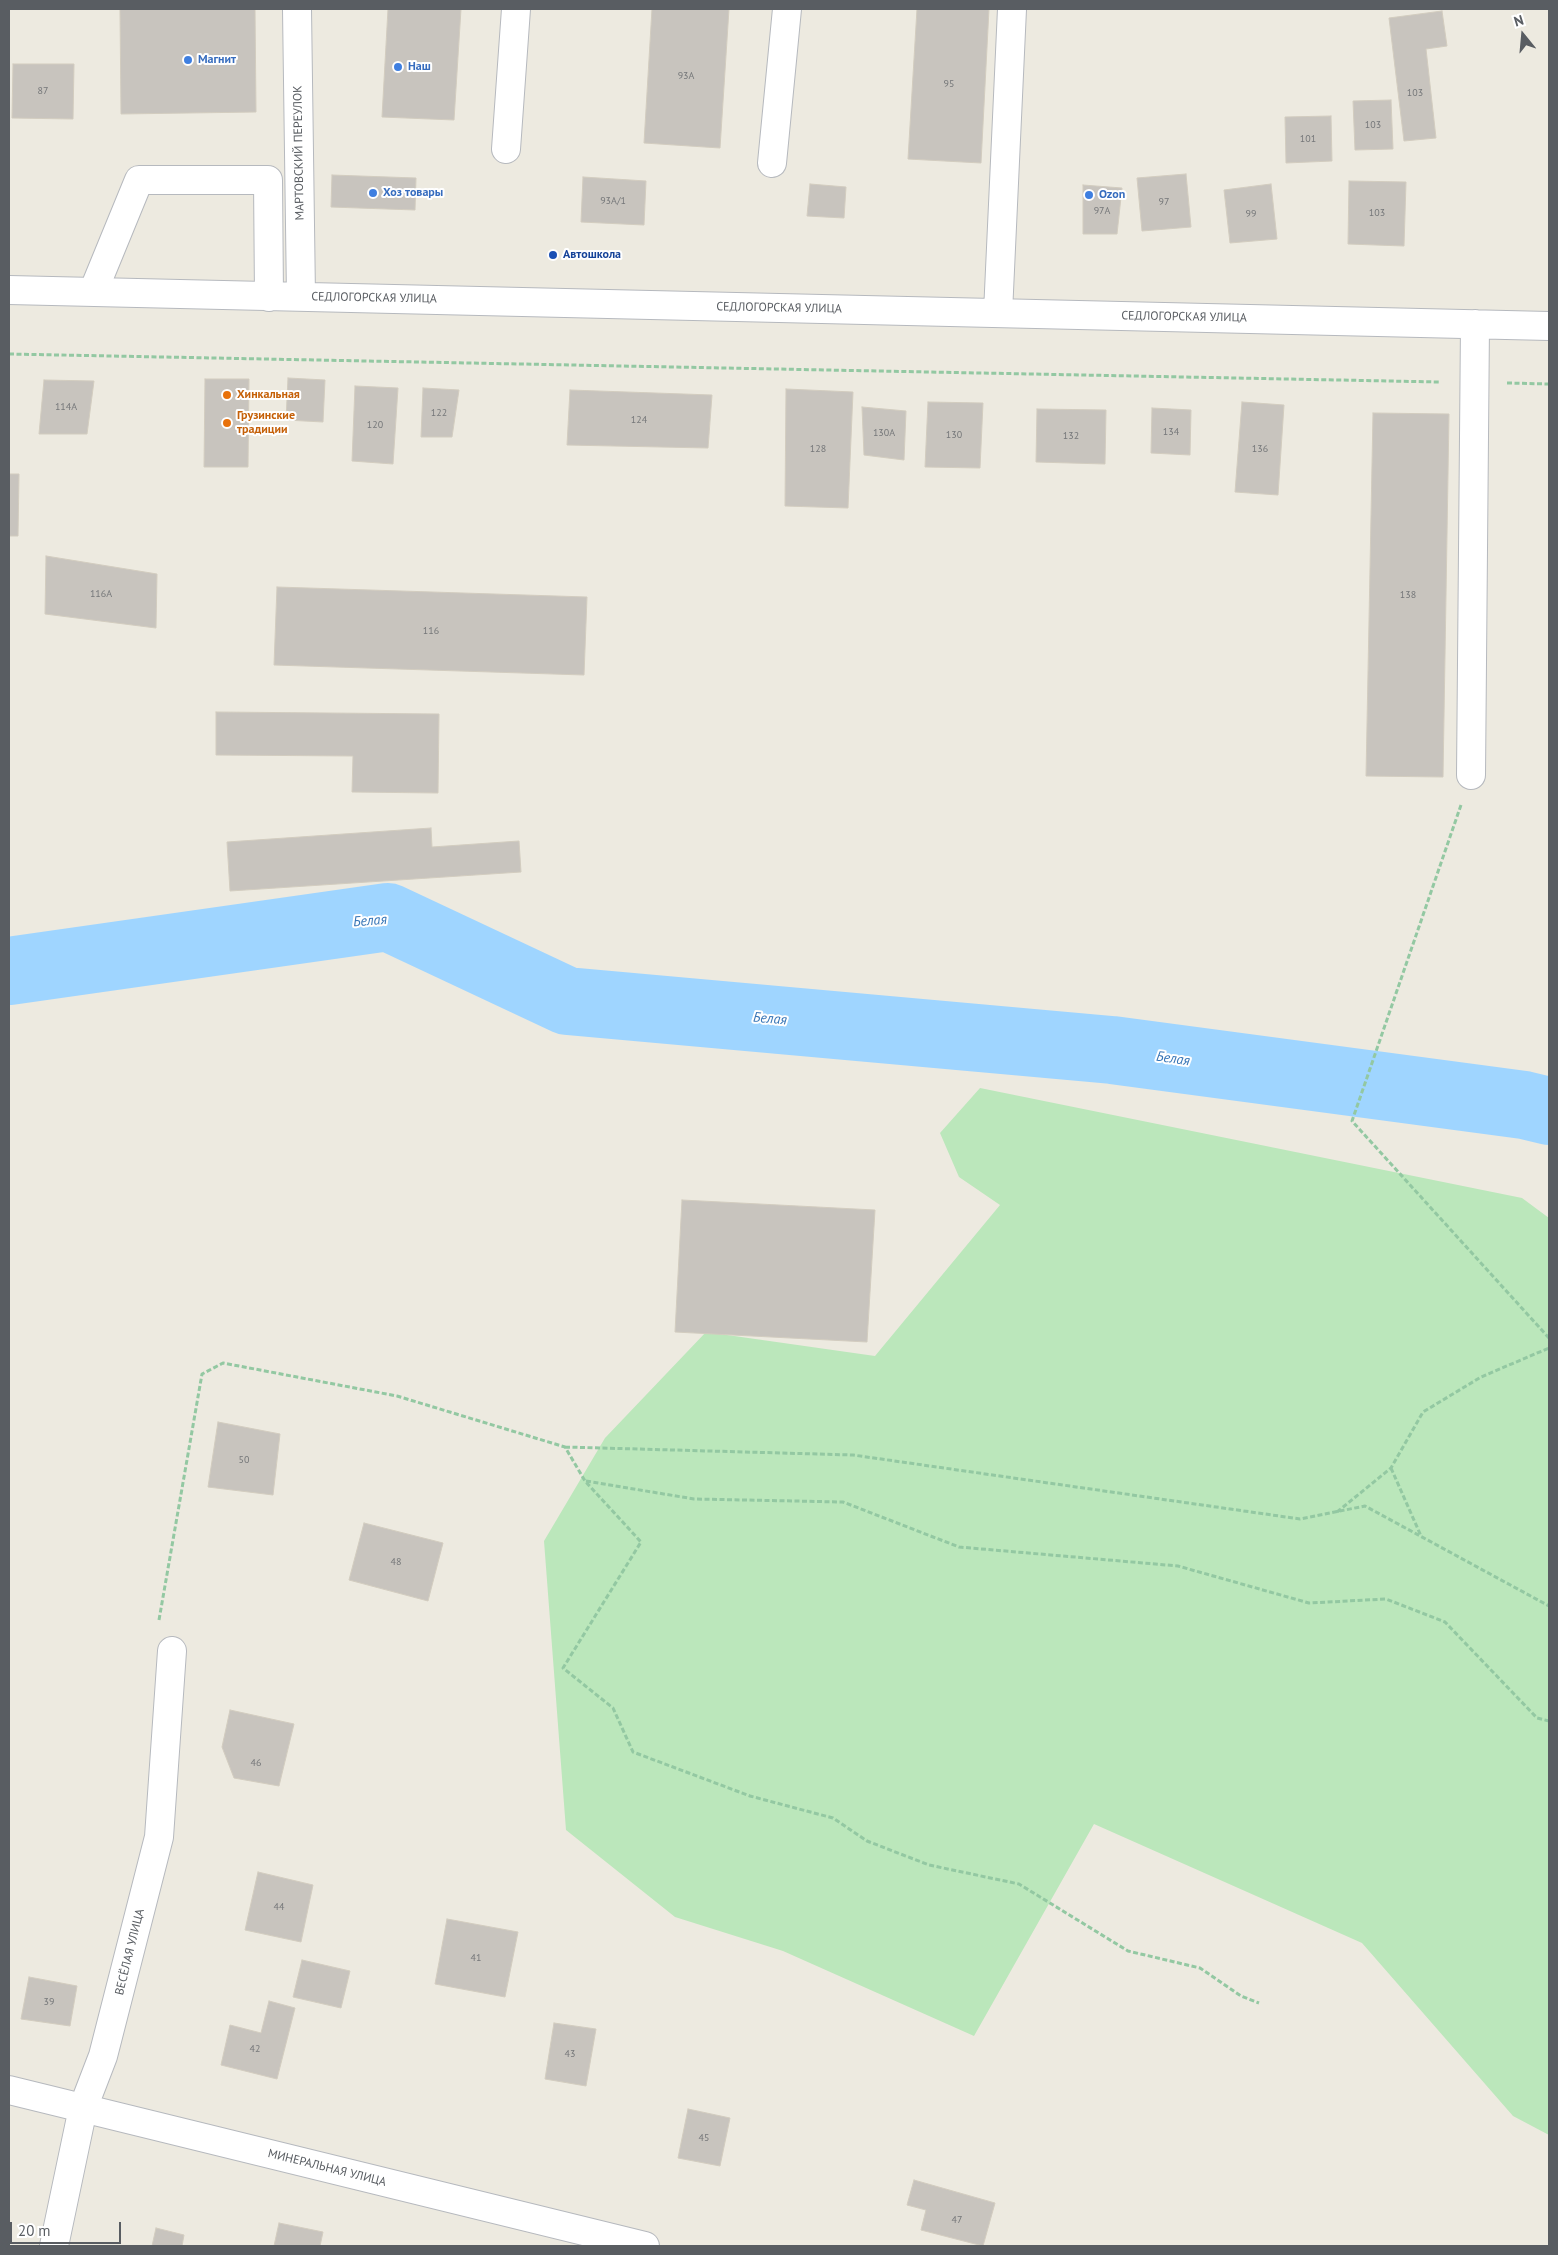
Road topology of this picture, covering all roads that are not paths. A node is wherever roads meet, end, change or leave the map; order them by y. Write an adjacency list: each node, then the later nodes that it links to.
1 (297, 9): 10 (street, МАРТОВСКИЙ ПЕРЕУЛОК)
2 (516, 9): 5 (street)
3 (787, 9): 6 (street)
4 (1012, 9): 11 (street)
5 (506, 149)
6 (772, 164)
7 (9, 290): 8 (street, СЕДЛОГОРСКАЯ УЛИЦА)
8 (93, 292): 9 (street, СЕДЛОГОРСКАЯ УЛИЦА); 9 (street)
9 (269, 296): 10 (street, СЕДЛОГОРСКАЯ УЛИЦА)
10 (301, 297): 11 (street, СЕДЛОГОРСКАЯ УЛИЦА)
11 (998, 313): 12 (street, СЕДЛОГОРСКАЯ УЛИЦА)
12 (1475, 324): 13 (street, СЕДЛОГОРСКАЯ УЛИЦА); 14 (street)
13 (1549, 326)
14 (1471, 775)
15 (172, 1651): 17 (street, ВЕСЁЛАЯ УЛИЦА)
16 (9, 2090): 17 (street, МИНЕРАЛЬНАЯ УЛИЦА)
17 (83, 2108): 18 (street, ВЕСЁЛАЯ УЛИЦА); 19 (street, МИНЕРАЛЬНАЯ УЛИЦА)
18 (54, 2246)
19 (645, 2246)

